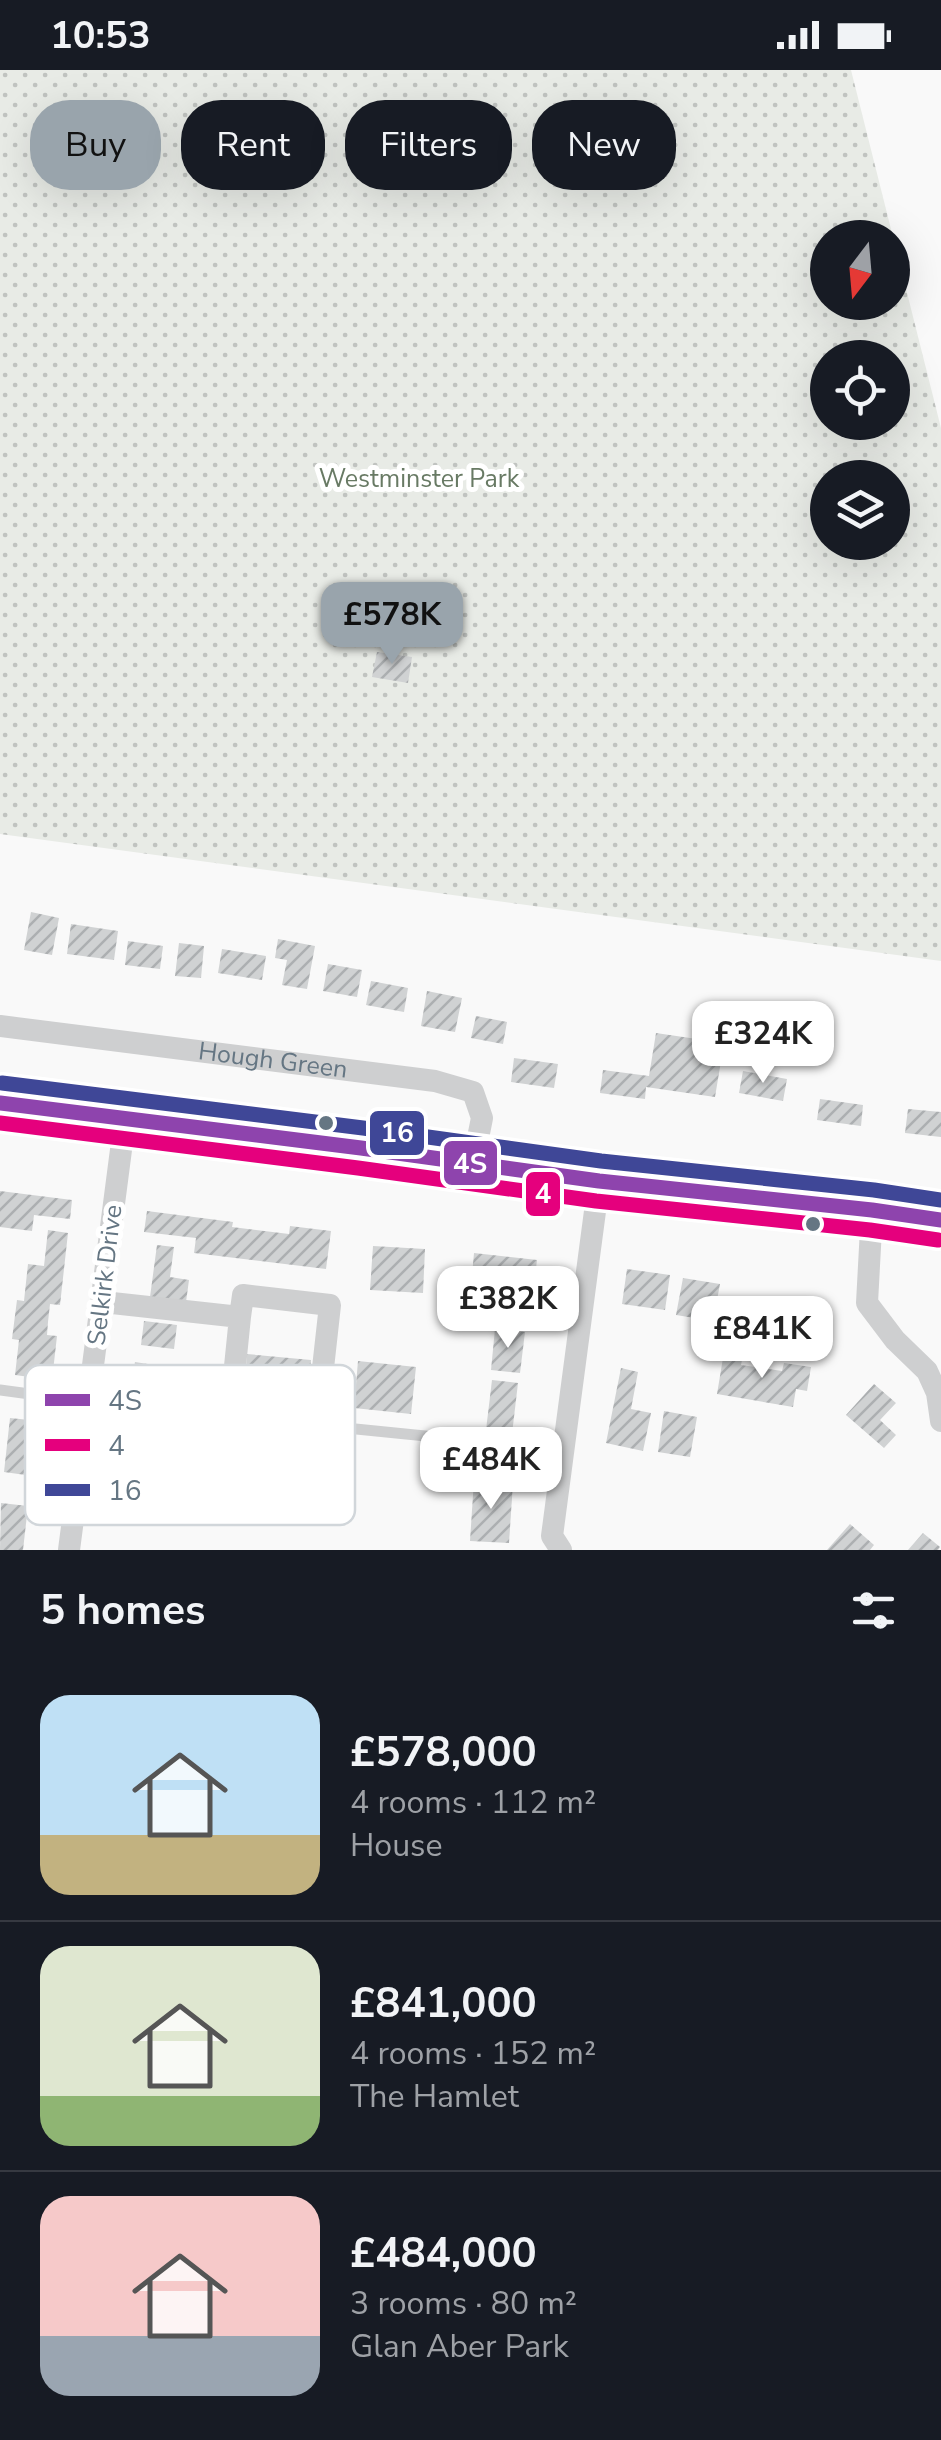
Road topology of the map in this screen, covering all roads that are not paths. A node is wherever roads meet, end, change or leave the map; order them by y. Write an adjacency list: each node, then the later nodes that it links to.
1 (0, 1026): 4 (street, Hough Green)
2 (0, 1104): 3 (main road)
3 (125, 1119): 4 (main road); 8 (street, Selkirk Drive)
4 (473, 1163): 5 (main road)
5 (598, 1181): 6 (main road); 17 (street)
6 (872, 1210): 7 (main road); 15 (street)
7 (941, 1220)
8 (102, 1302): 9 (street); 10 (street, Selkirk Drive)
9 (240, 1318): 11 (street); 12 (street)
10 (94, 1365)
11 (235, 1365)
12 (323, 1365)
13 (0, 1390): 14 (lane)
14 (25, 1393)
15 (941, 1422)
16 (355, 1429): 17 (lane)
17 (564, 1450): 20 (street)
18 (72, 1525): 19 (street, Selkirk Drive)
19 (69, 1550)
20 (561, 1550)

